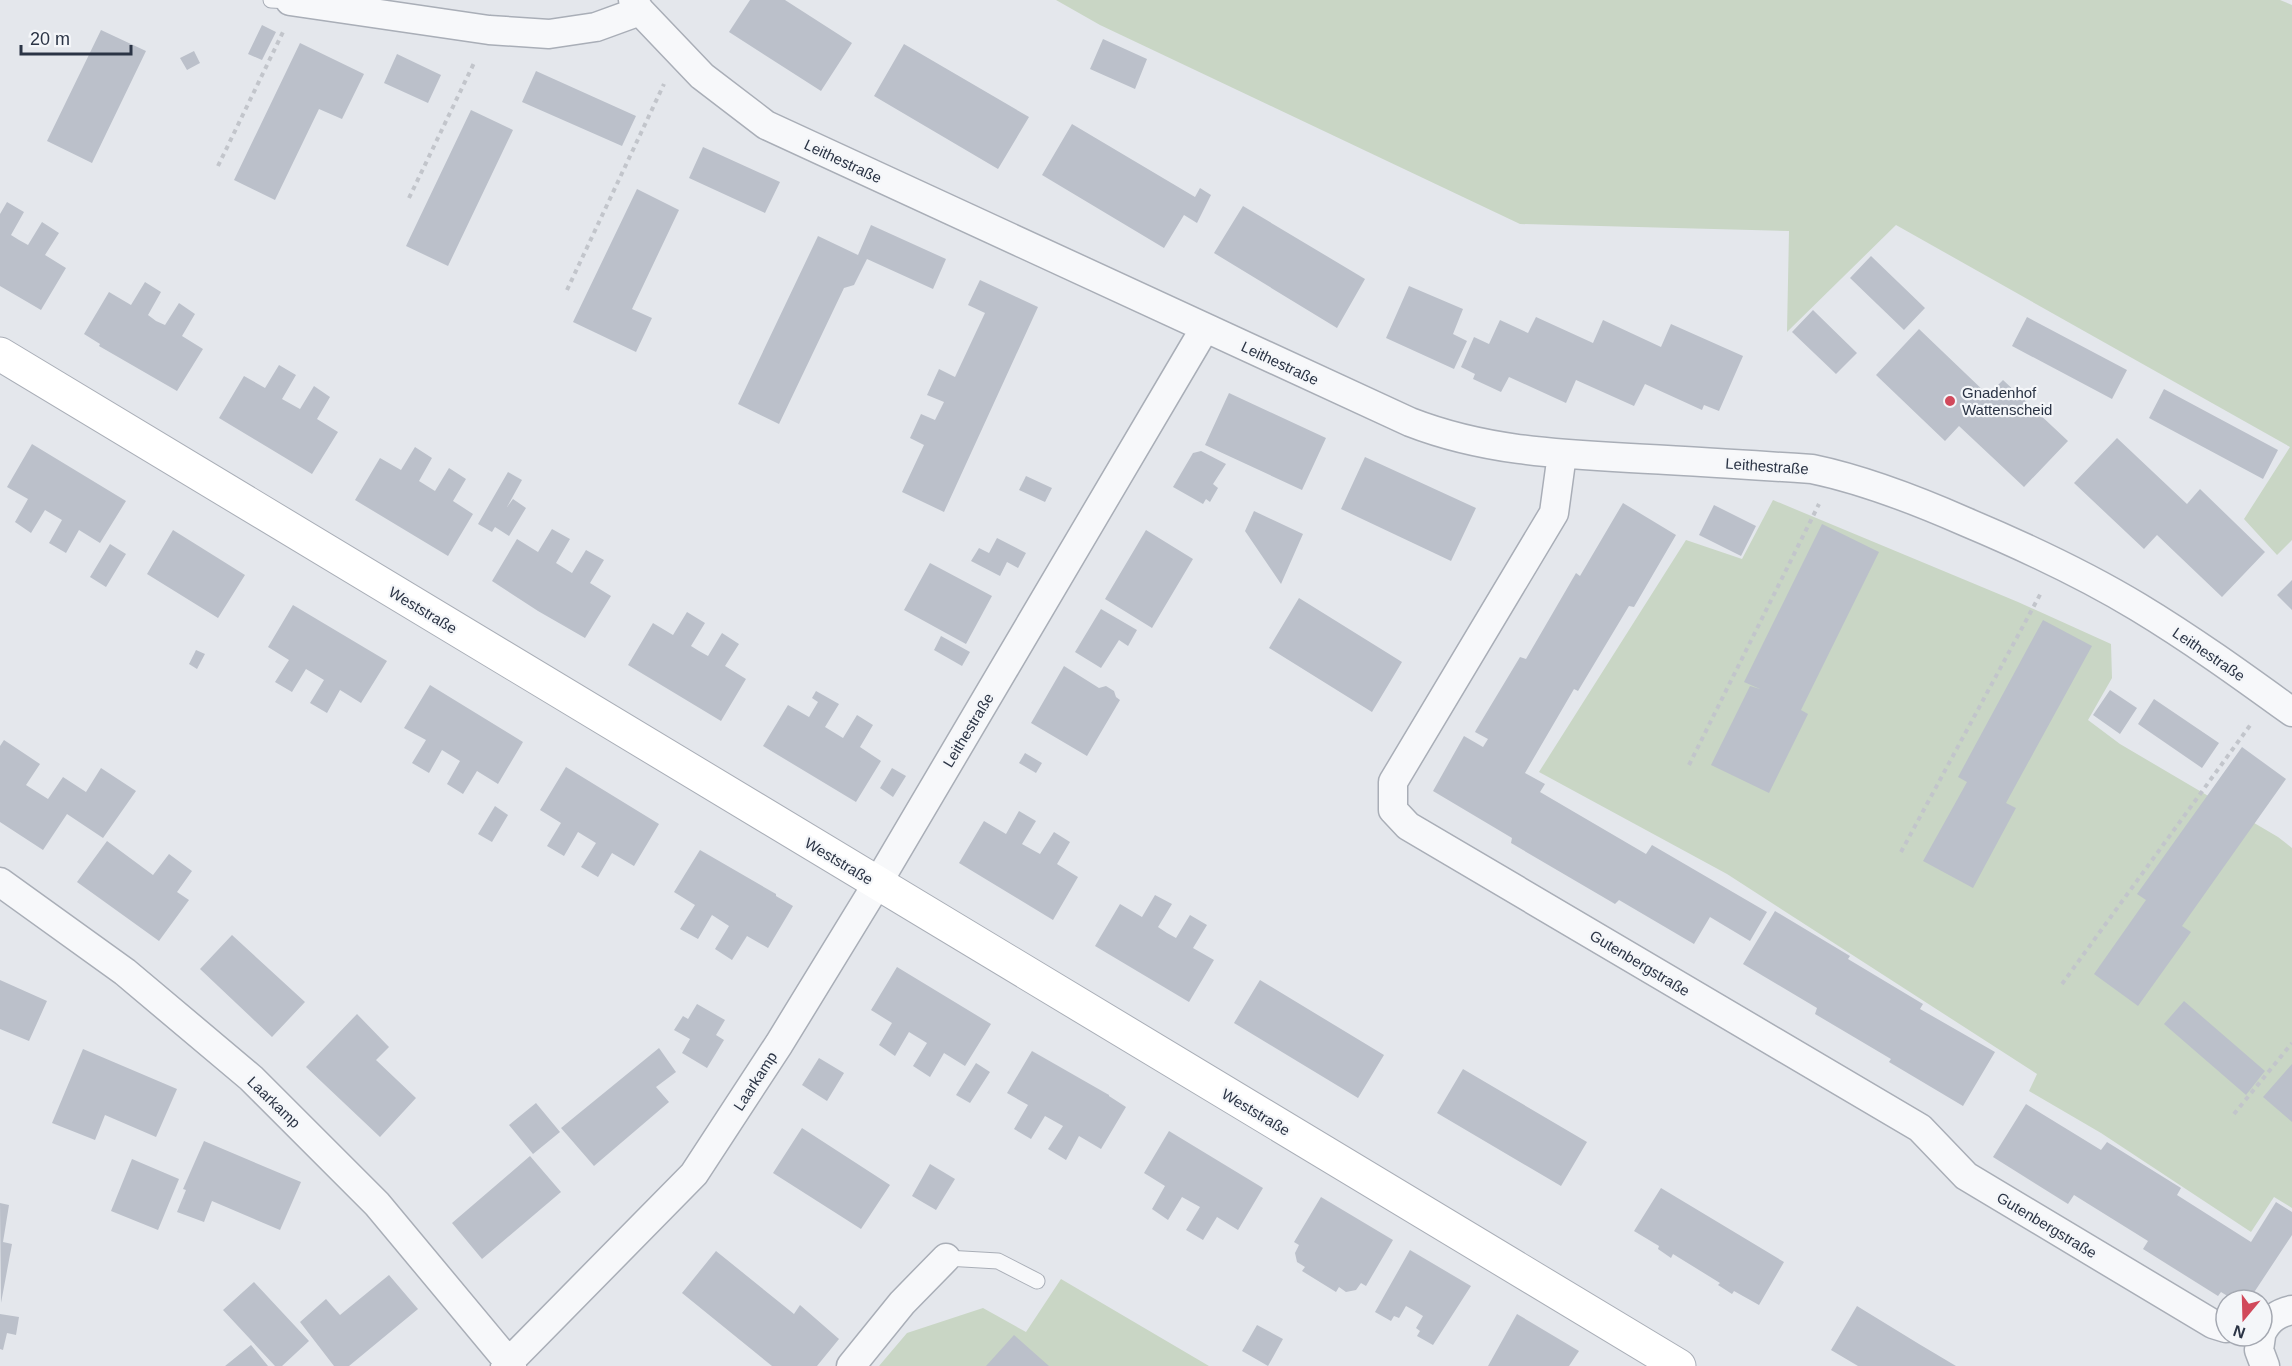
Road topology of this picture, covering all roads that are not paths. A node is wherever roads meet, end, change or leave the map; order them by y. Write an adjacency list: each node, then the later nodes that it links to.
1 (286, 1): 2 (street, Leithestraße)
2 (637, 6): 3 (street, Leithestraße)
3 (1205, 328): 5 (street, Leithestraße); 8 (street, Leithestraße)
4 (0, 354): 8 (street, Weststraße)
5 (1562, 454): 6 (street, Leithestraße); 13 (street, Gutenbergstraße)
6 (2281, 704)
7 (0, 882): 15 (street, Laarkamp)
8 (877, 884): 15 (street, Laarkamp); 17 (street, Weststraße)
9 (946, 1258): 10 (lane); 16 (street)
10 (1037, 1281)
11 (2292, 1310): 12 (street)
12 (2274, 1317)
13 (2214, 1324)
14 (2259, 1348): 18 (street)
15 (509, 1365)
16 (851, 1366)
17 (1679, 1366)
18 (2265, 1366)

